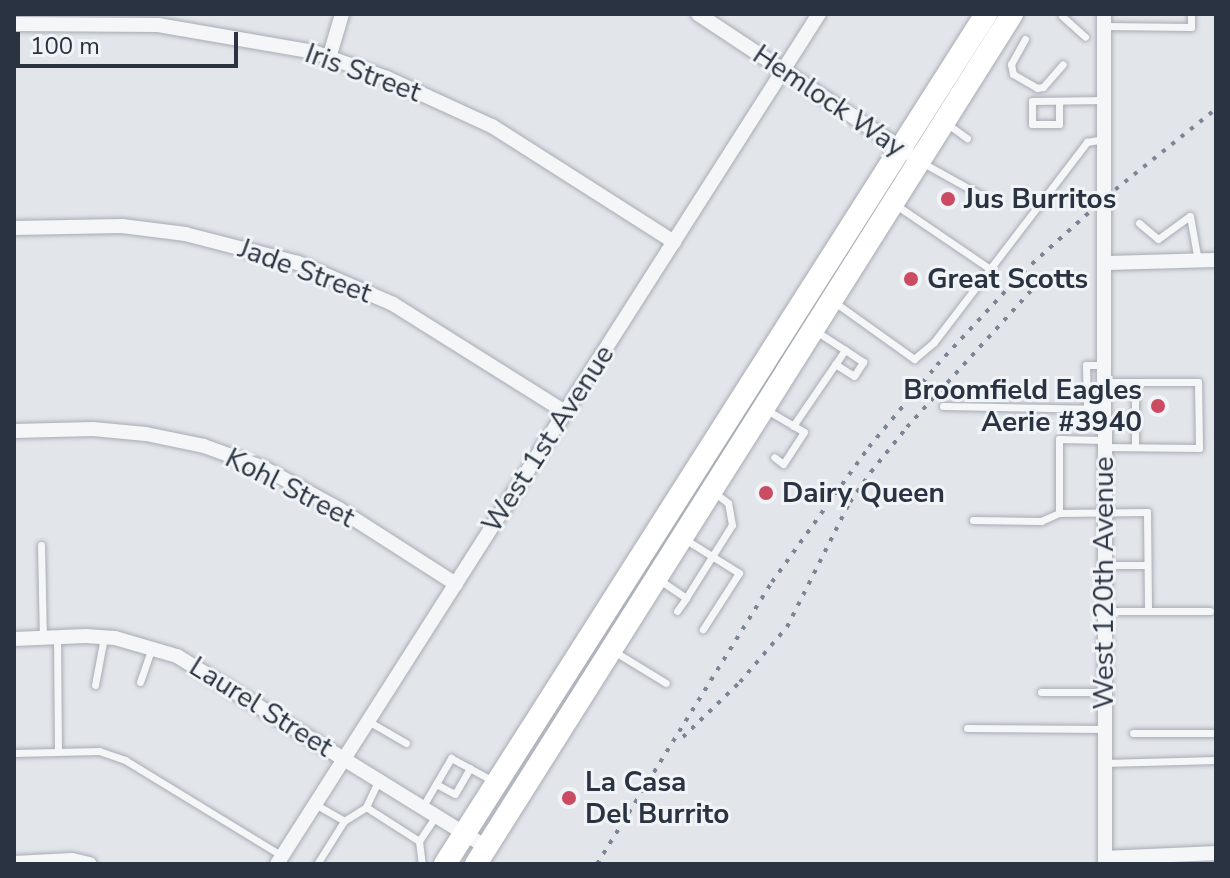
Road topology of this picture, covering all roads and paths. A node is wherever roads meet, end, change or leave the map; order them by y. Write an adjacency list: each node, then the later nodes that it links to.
1 (342, 14): 12 (street)
2 (698, 14): 14 (street, Hemlock Way)
3 (819, 14): 14 (street, West 1st Avenue)
4 (986, 14): 20 (main road)
5 (1012, 14): 17 (main road)
6 (1191, 14): 8 (lane)
7 (1062, 16): 10 (lane)
8 (1104, 20): 15 (street, West 120th Avenue)
9 (14, 24): 12 (street, Iris Street)
10 (1085, 37)
11 (1025, 39): 13 (lane)
12 (329, 58): 26 (street, Iris Street)
13 (1063, 64)
14 (783, 70): 20 (street, Hemlock Way); 26 (street, West 1st Avenue)
15 (1105, 100): 16 (lane); 19 (street, West 120th Avenue)
16 (1059, 101): 16 (lane)
17 (944, 122): 18 (lane); 21 (main road)
18 (967, 138)
19 (1105, 139): 29 (street, West 120th Avenue); 30 (lane)
20 (899, 147): 21 (street, Hemlock Way); 88 (main road)
21 (919, 161): 22 (lane); 23 (main road)
22 (984, 197)
23 (893, 203): 30 (lane); 31 (main road)
24 (1139, 223): 28 (lane)
25 (14, 228): 42 (street, Jade Street)
26 (674, 242): 42 (street, West 1st Avenue)
27 (1216, 260): 28 (street)
28 (1198, 261): 29 (street)
29 (1106, 263): 35 (street, West 120th Avenue)
30 (990, 269): 31 (lane)
31 (831, 300): 32 (main road)
32 (813, 329): 33 (lane); 39 (main road)
33 (845, 350): 34 (lane); 34 (lane)
34 (835, 364): 43 (lane)
35 (1104, 365): 36 (street, West 120th Avenue); 40 (lane)
36 (1104, 382): 37 (lane); 41 (street, West 120th Avenue)
37 (1135, 382): 46 (lane); 46 (lane)
38 (943, 406): 40 (lane)
39 (763, 408): 43 (lane); 48 (main road)
40 (1087, 409): 41 (lane)
41 (1104, 409): 45 (street, West 120th Avenue)
42 (565, 412): 58 (street, West 1st Avenue)
43 (793, 426): 47 (lane)
44 (14, 431): 58 (street, Kohl Street)
45 (1104, 443): 46 (lane); 49 (lane); 50 (street, West 120th Avenue)
46 (1135, 447)
47 (774, 457)
48 (711, 490): 52 (main road); 54 (lane)
49 (1059, 513): 50 (lane); 51 (lane)
50 (1104, 513): 55 (street, West 120th Avenue); 56 (lane)
51 (973, 520)
52 (682, 537): 54 (lane); 57 (main road)
53 (41, 545): 66 (lane)
54 (712, 556): 59 (lane); 64 (lane)
55 (1104, 565): 56 (lane); 61 (street, West 120th Avenue)
56 (1147, 565): 62 (lane)
57 (656, 578): 59 (lane); 69 (main road)
58 (456, 584): 75 (street, West 1st Avenue)
59 (686, 598): 60 (lane)
60 (677, 611)
61 (1105, 611): 62 (lane); 74 (street, West 120th Avenue)
62 (1148, 611): 63 (lane)
63 (1210, 611)
64 (703, 629)
65 (104, 637): 66 (street, Laurel Street); 68 (street, Laurel Street); 72 (lane)
66 (50, 638): 67 (street, Laurel Street); 81 (lane)
67 (14, 639)
68 (152, 648): 70 (lane); 83 (street, Laurel Street)
69 (611, 649): 71 (lane); 98 (main road)
70 (140, 682)
71 (666, 683)
72 (95, 685)
73 (1041, 692): 74 (lane)
74 (1105, 692): 77 (street, West 120th Avenue)
75 (368, 721): 80 (lane); 83 (street, West 1st Avenue)
76 (967, 728): 77 (lane)
77 (1105, 729): 85 (street, West 120th Avenue)
78 (1133, 733): 79 (lane)
79 (1216, 733)
80 (406, 743)
81 (58, 750): 82 (lane); 99 (lane)
82 (14, 753)
83 (344, 758): 87 (street, Laurel Street); 90 (street, West 1st Avenue)
84 (1216, 760): 85 (lane)
85 (1105, 763): 100 (street, West 120th Avenue)
86 (470, 768): 88 (lane); 89 (lane); 89 (lane)
87 (379, 779): 91 (street, Laurel Street); 92 (lane)
88 (495, 782): 95 (main road)
89 (436, 784): 91 (lane)
90 (315, 804): 94 (lane); 99 (street, West 1st Avenue)
91 (423, 806): 93 (street, Laurel Street)
92 (366, 807): 94 (lane); 96 (lane)
93 (437, 815): 95 (street, Laurel Street); 96 (lane)
94 (344, 821): 103 (lane)
95 (463, 831): 98 (street, Laurel Street); 105 (main road)
96 (419, 841): 104 (lane)
97 (1216, 853): 100 (street)
98 (481, 855)
99 (280, 860)
100 (1105, 861)
101 (14, 863): 102 (street)
102 (90, 864)
103 (317, 864)
104 (421, 864)
105 (445, 864)

